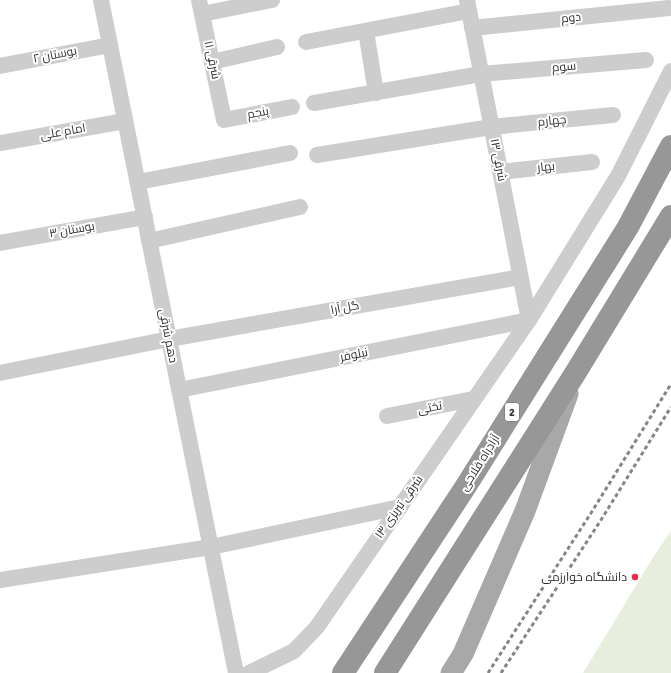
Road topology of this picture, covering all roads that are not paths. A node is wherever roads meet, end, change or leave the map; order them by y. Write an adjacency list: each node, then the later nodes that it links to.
1 (101, 0): 9 (street, دهم شرقی)
2 (272, 0): 4 (street)
3 (468, 5): 6 (street, ۱۳ شرقی); 7 (street)
4 (201, 7): 12 (street, ۱۱ شرقی)
5 (669, 8): 6 (street, دوم)
6 (472, 28): 15 (street, ۱۳ شرقی)
7 (366, 31): 8 (street); 16 (street)
8 (306, 42)
9 (110, 45): 13 (street, بوستان ۲); 21 (street, دهم شرقی)
10 (277, 47): 12 (street)
11 (646, 60): 15 (street, سوم)
12 (212, 62): 20 (street, ۱۱ شرقی)
13 (0, 66)
14 (671, 72): 36 (street, ۱۳ شرقی تبریزی)
15 (481, 74): 16 (street, سوم); 22 (street, ۱۳ شرقی)
16 (376, 93): 17 (street, سوم)
17 (314, 103)
18 (292, 107): 20 (street, پنجم)
19 (612, 115): 22 (street, چهارم)
20 (224, 120)
21 (125, 121): 23 (street, امام علی); 29 (street, دهم شرقی)
22 (492, 127): 26 (street, چهارم); 28 (street, ۱۳ شرقی)
23 (0, 143)
24 (671, 146): 48 (highway, آزادراه فلاحی / 2)
25 (290, 153): 29 (street)
26 (317, 155)
27 (592, 162): 28 (street, بهار)
28 (500, 172): 35 (street, ۱۳ شرقی)
29 (138, 182): 32 (street, دهم شرقی)
30 (300, 207): 33 (street)
31 (671, 216): 38 (highway)
32 (145, 217): 33 (street, دهم شرقی); 34 (street, بوستان ۳)
33 (150, 241): 37 (street, دهم شرقی)
34 (0, 243)
35 (520, 277): 36 (street, ۱۳ شرقی); 37 (street, گل آرا)
36 (529, 320): 40 (street, نیلوفر); 41 (street, ۱۳ شرقی تبریزی)
37 (169, 339): 39 (street, گل آرا); 40 (street, دهم شرقی)
38 (576, 372): 49 (highway); 50 (main road)
39 (0, 373)
40 (179, 390): 44 (street, دهم شرقی)
41 (473, 400): 42 (street, تختی); 43 (street, ۱۳ شرقی تبریزی)
42 (387, 416)
43 (400, 507): 44 (street); 47 (street, ۱۳ شرقی تبریزی)
44 (211, 548): 45 (street); 46 (street, دهم شرقی)
45 (0, 580)
46 (236, 673)
47 (249, 673)
48 (343, 673)
49 (385, 673)
50 (451, 673)

